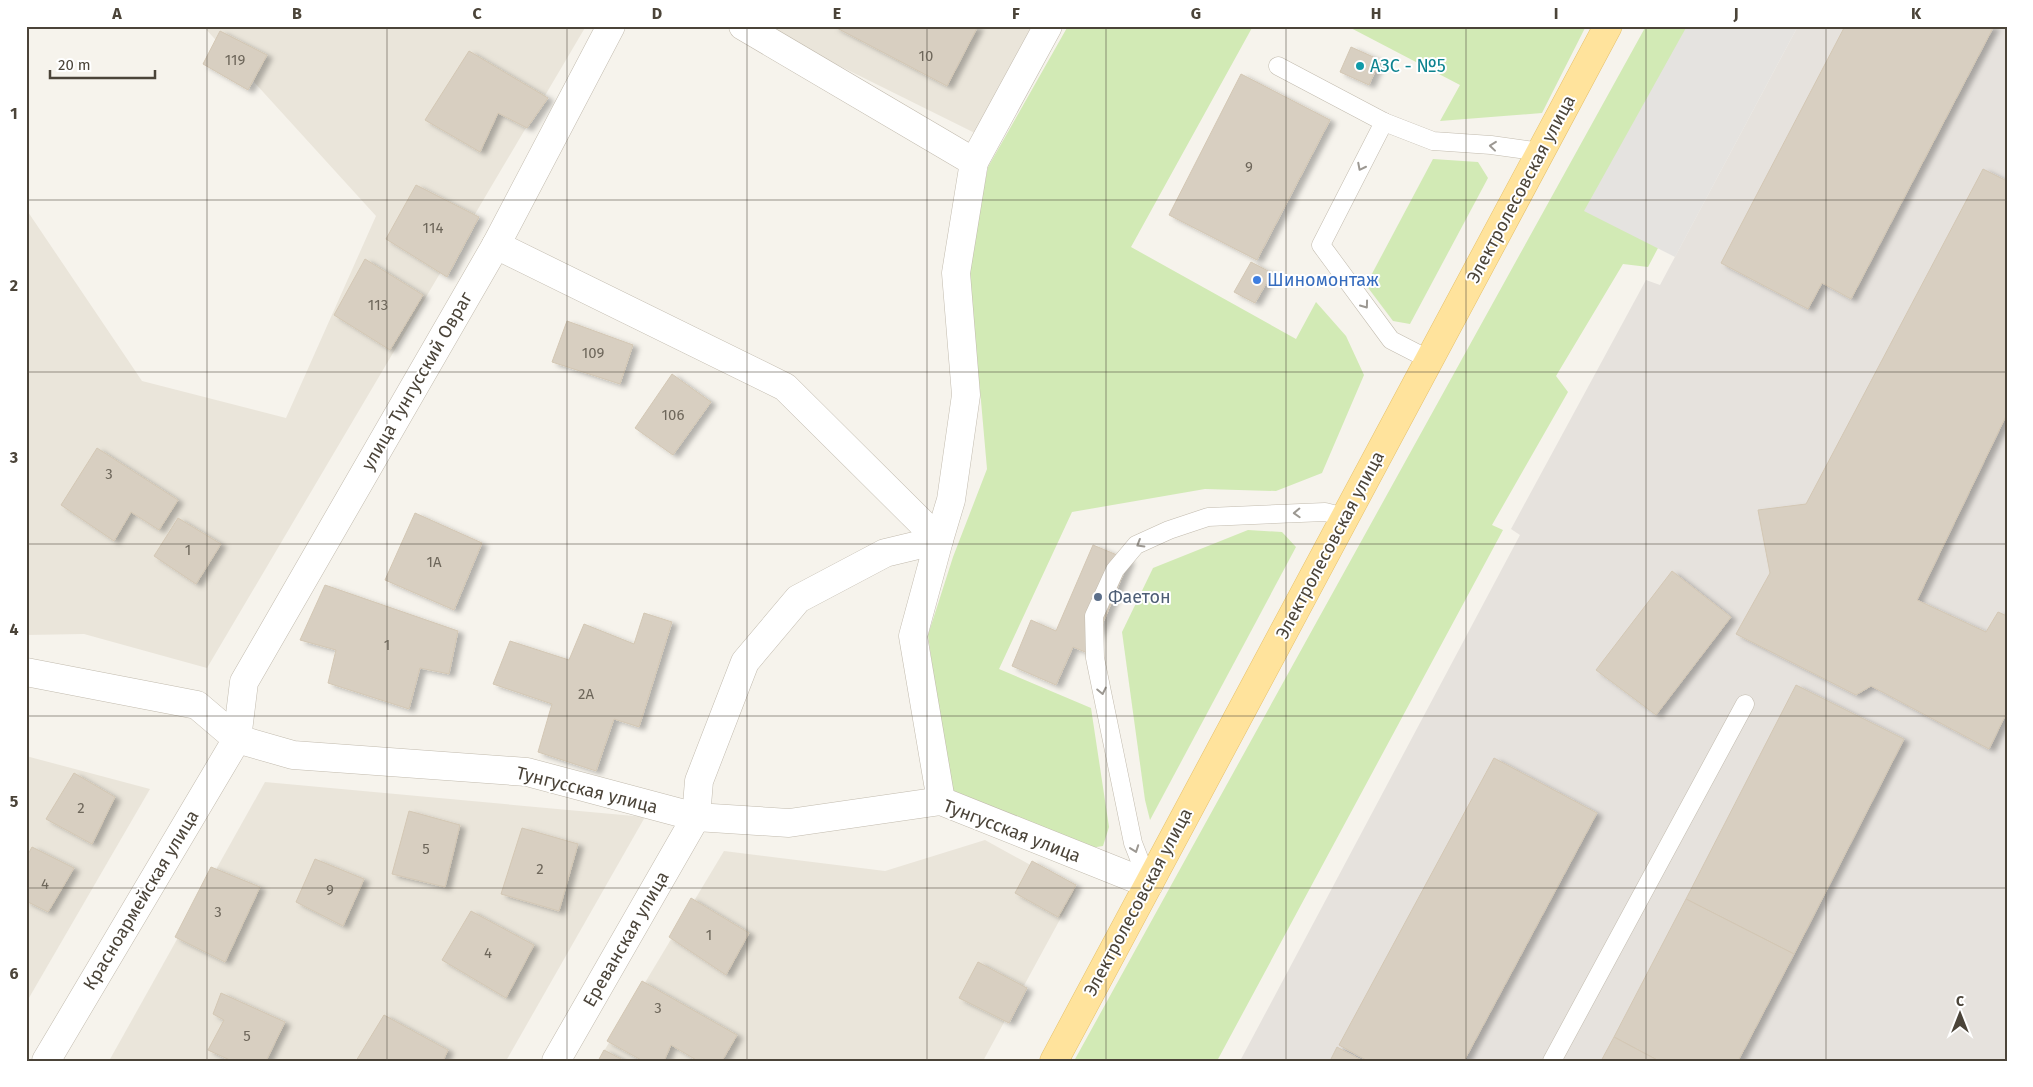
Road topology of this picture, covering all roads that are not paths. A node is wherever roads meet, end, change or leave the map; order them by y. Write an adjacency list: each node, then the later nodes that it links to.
1 (611, 26): 9 (street, улица Тунгусский Овраг)
2 (743, 26): 8 (street)
3 (1048, 26): 8 (street)
4 (1608, 28): 7 (main road, Электролесовская улица)
5 (1278, 66): 6 (lane)
6 (1384, 122): 7 (lane, one-way to 6); 10 (lane, one-way to 10)
7 (1541, 152): 10 (main road, Электролесовская улица)
8 (974, 162): 12 (street)
9 (496, 245): 12 (street); 15 (street, улица Тунгусский Овраг)
10 (1430, 360): 11 (main road, Электролесовская улица)
11 (1345, 518): 18 (main road, Электролесовская улица); 18 (lane, one-way to 18)
12 (939, 540): 16 (street); 17 (street)
13 (26, 672): 15 (street, Тунгусская улица)
14 (1745, 704): 22 (lane)
15 (237, 739): 17 (street, Тунгусская улица); 19 (street, Красноармейская улица)
16 (941, 801): 17 (street, Тунгусская улица); 18 (street, Тунгусская улица)
17 (696, 817): 20 (street, Ереванская улица)
18 (1148, 884): 21 (main road, Электролесовская улица)
19 (46, 1061)
20 (556, 1061)
21 (1054, 1061)
22 (1552, 1061)

